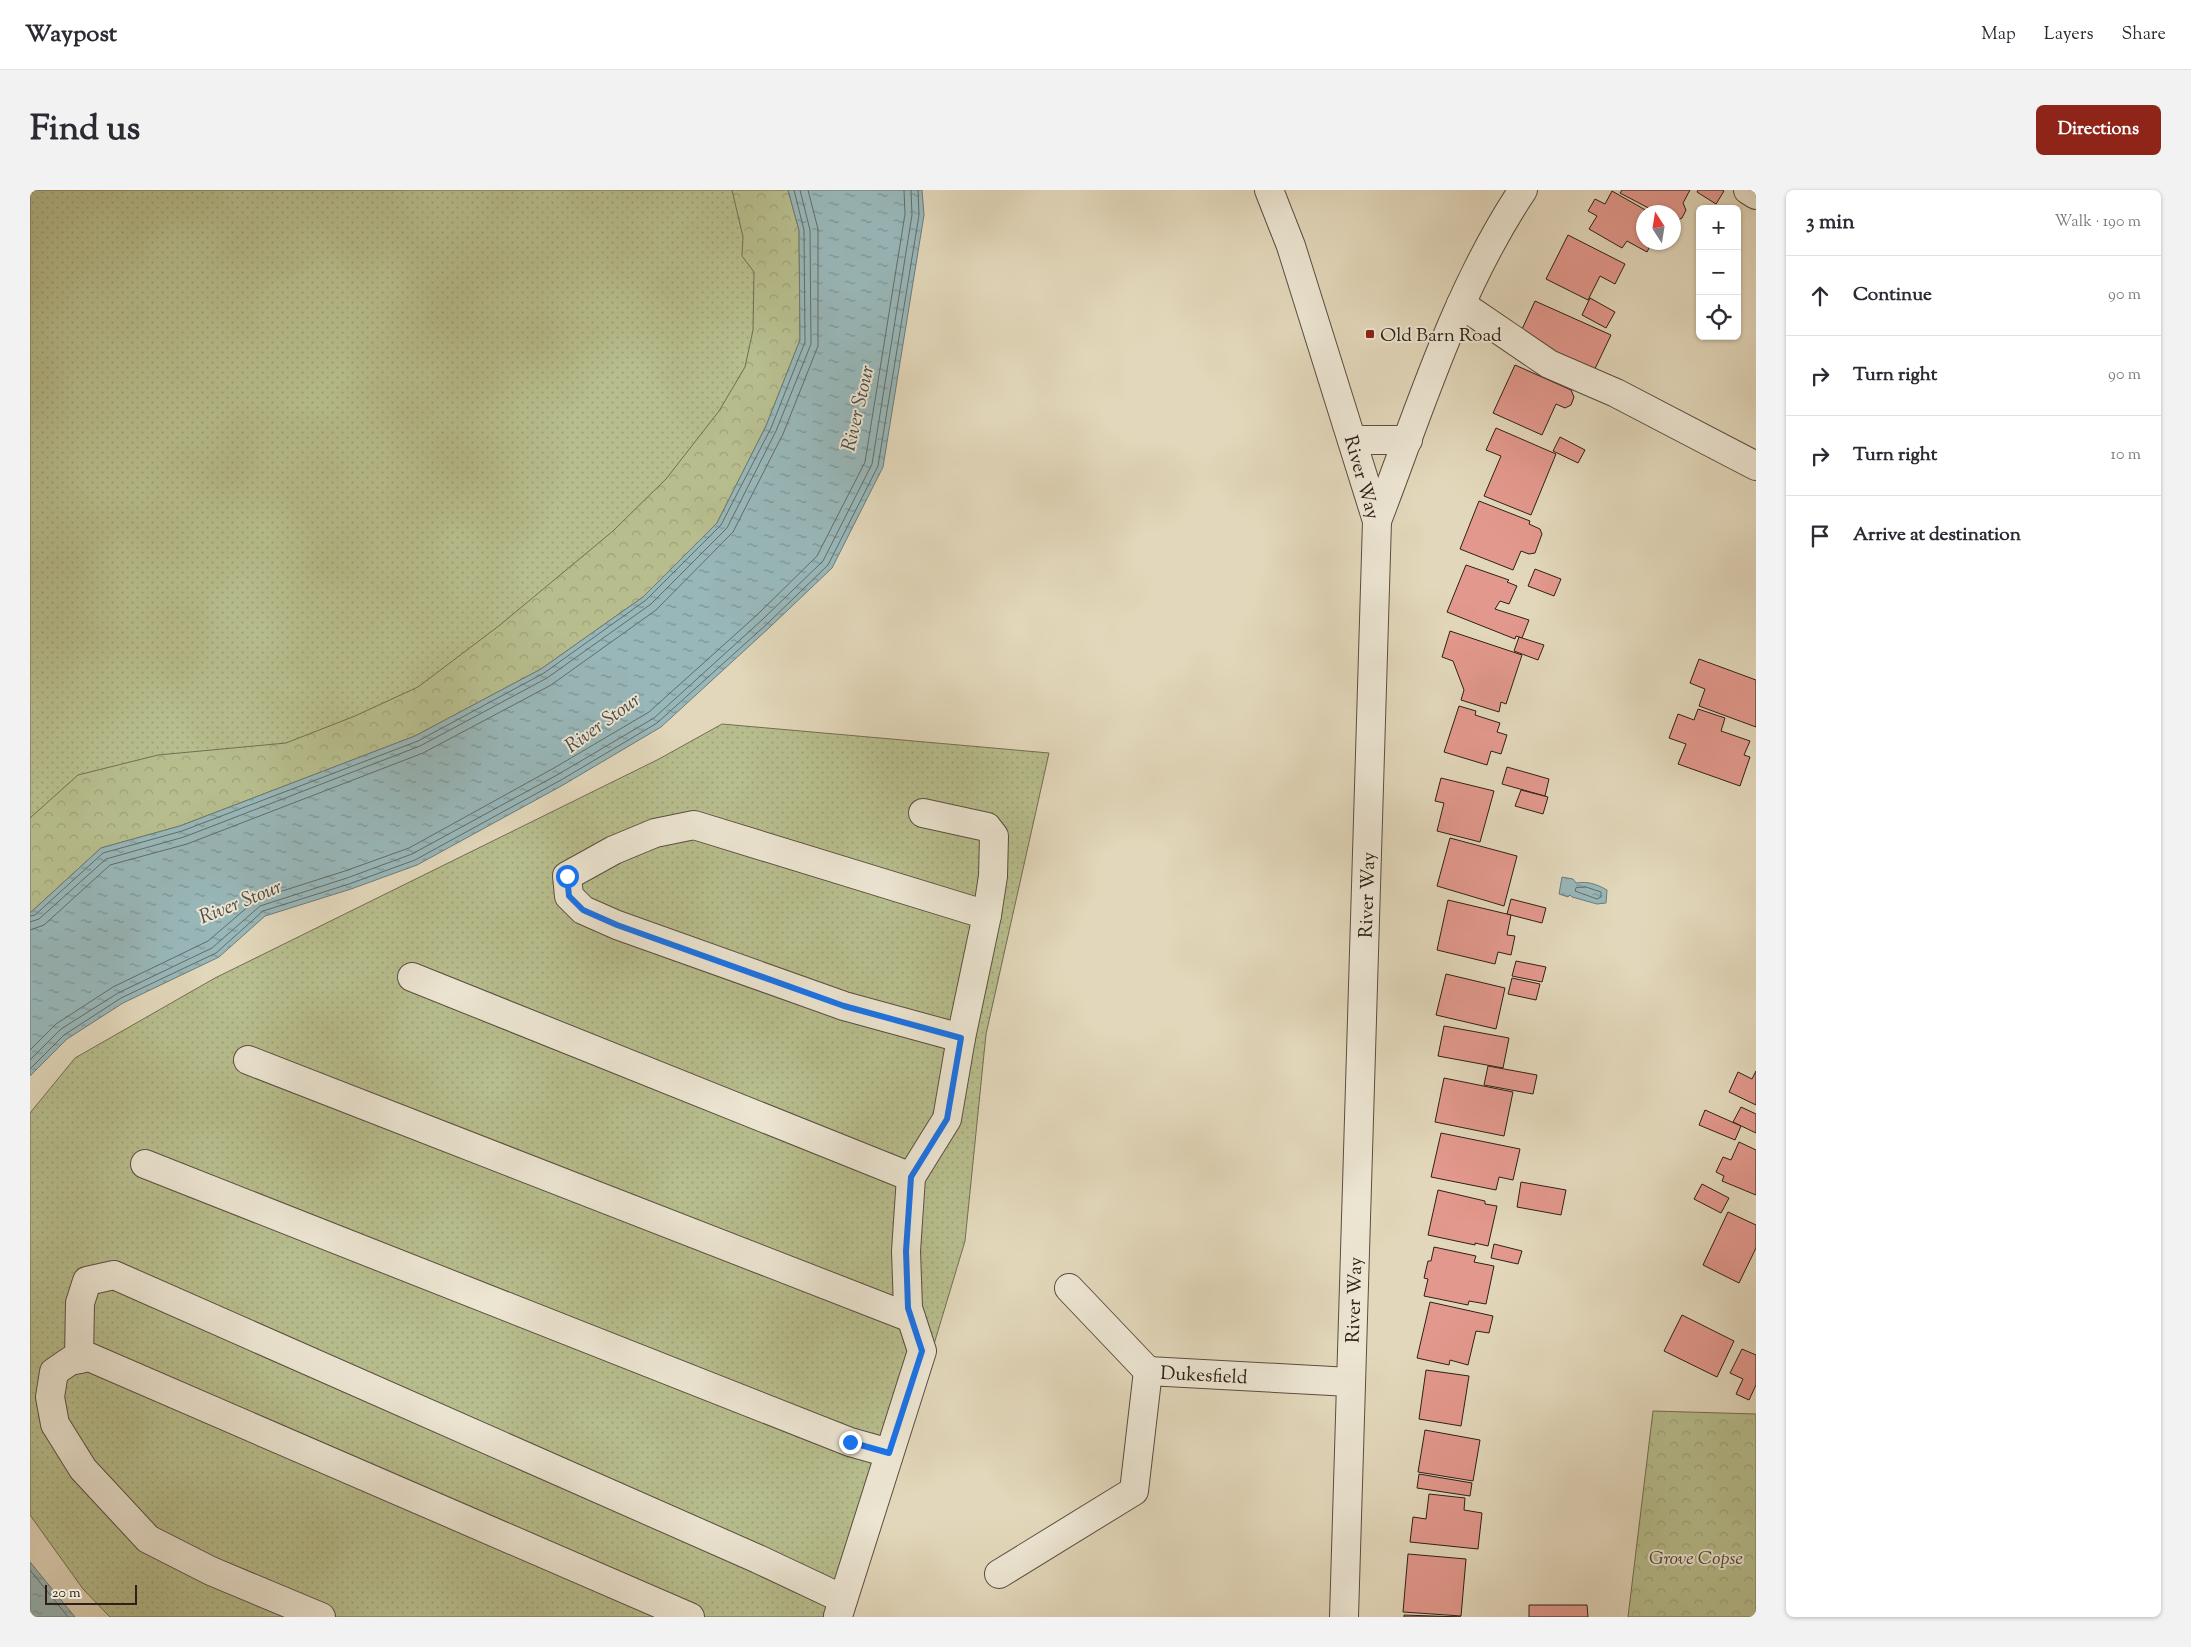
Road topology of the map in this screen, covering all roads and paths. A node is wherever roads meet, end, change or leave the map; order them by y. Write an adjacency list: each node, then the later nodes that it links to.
1 (1269, 190): 6 (street, River Way)
2 (1523, 190): 5 (street)
3 (1748, 190): 4 (street)
4 (1756, 195)
5 (1461, 304): 7 (street); 8 (street)
6 (1352, 440): 7 (street); 9 (street, River Way)
7 (1408, 440): 9 (street)
8 (1756, 466)
9 (1378, 521): 21 (street, River Way)
10 (923, 812): 11 (street)
11 (987, 914): 13 (street); 13 (street)
12 (412, 977): 16 (street)
13 (961, 1038): 16 (street)
14 (248, 1060): 18 (street)
15 (145, 1164): 22 (street)
16 (911, 1177): 18 (street)
17 (1069, 1288): 20 (street)
18 (911, 1318): 22 (street)
19 (79, 1359): 24 (street); 25 (street); 26 (street)
20 (1148, 1372): 21 (street, Dukesfield); 23 (street, Dukesfield)
21 (1350, 1382): 27 (street, River Way)
22 (889, 1453): 24 (street)
23 (998, 1574)
24 (840, 1608)
25 (321, 1617)
26 (690, 1617)
27 (1344, 1617)

